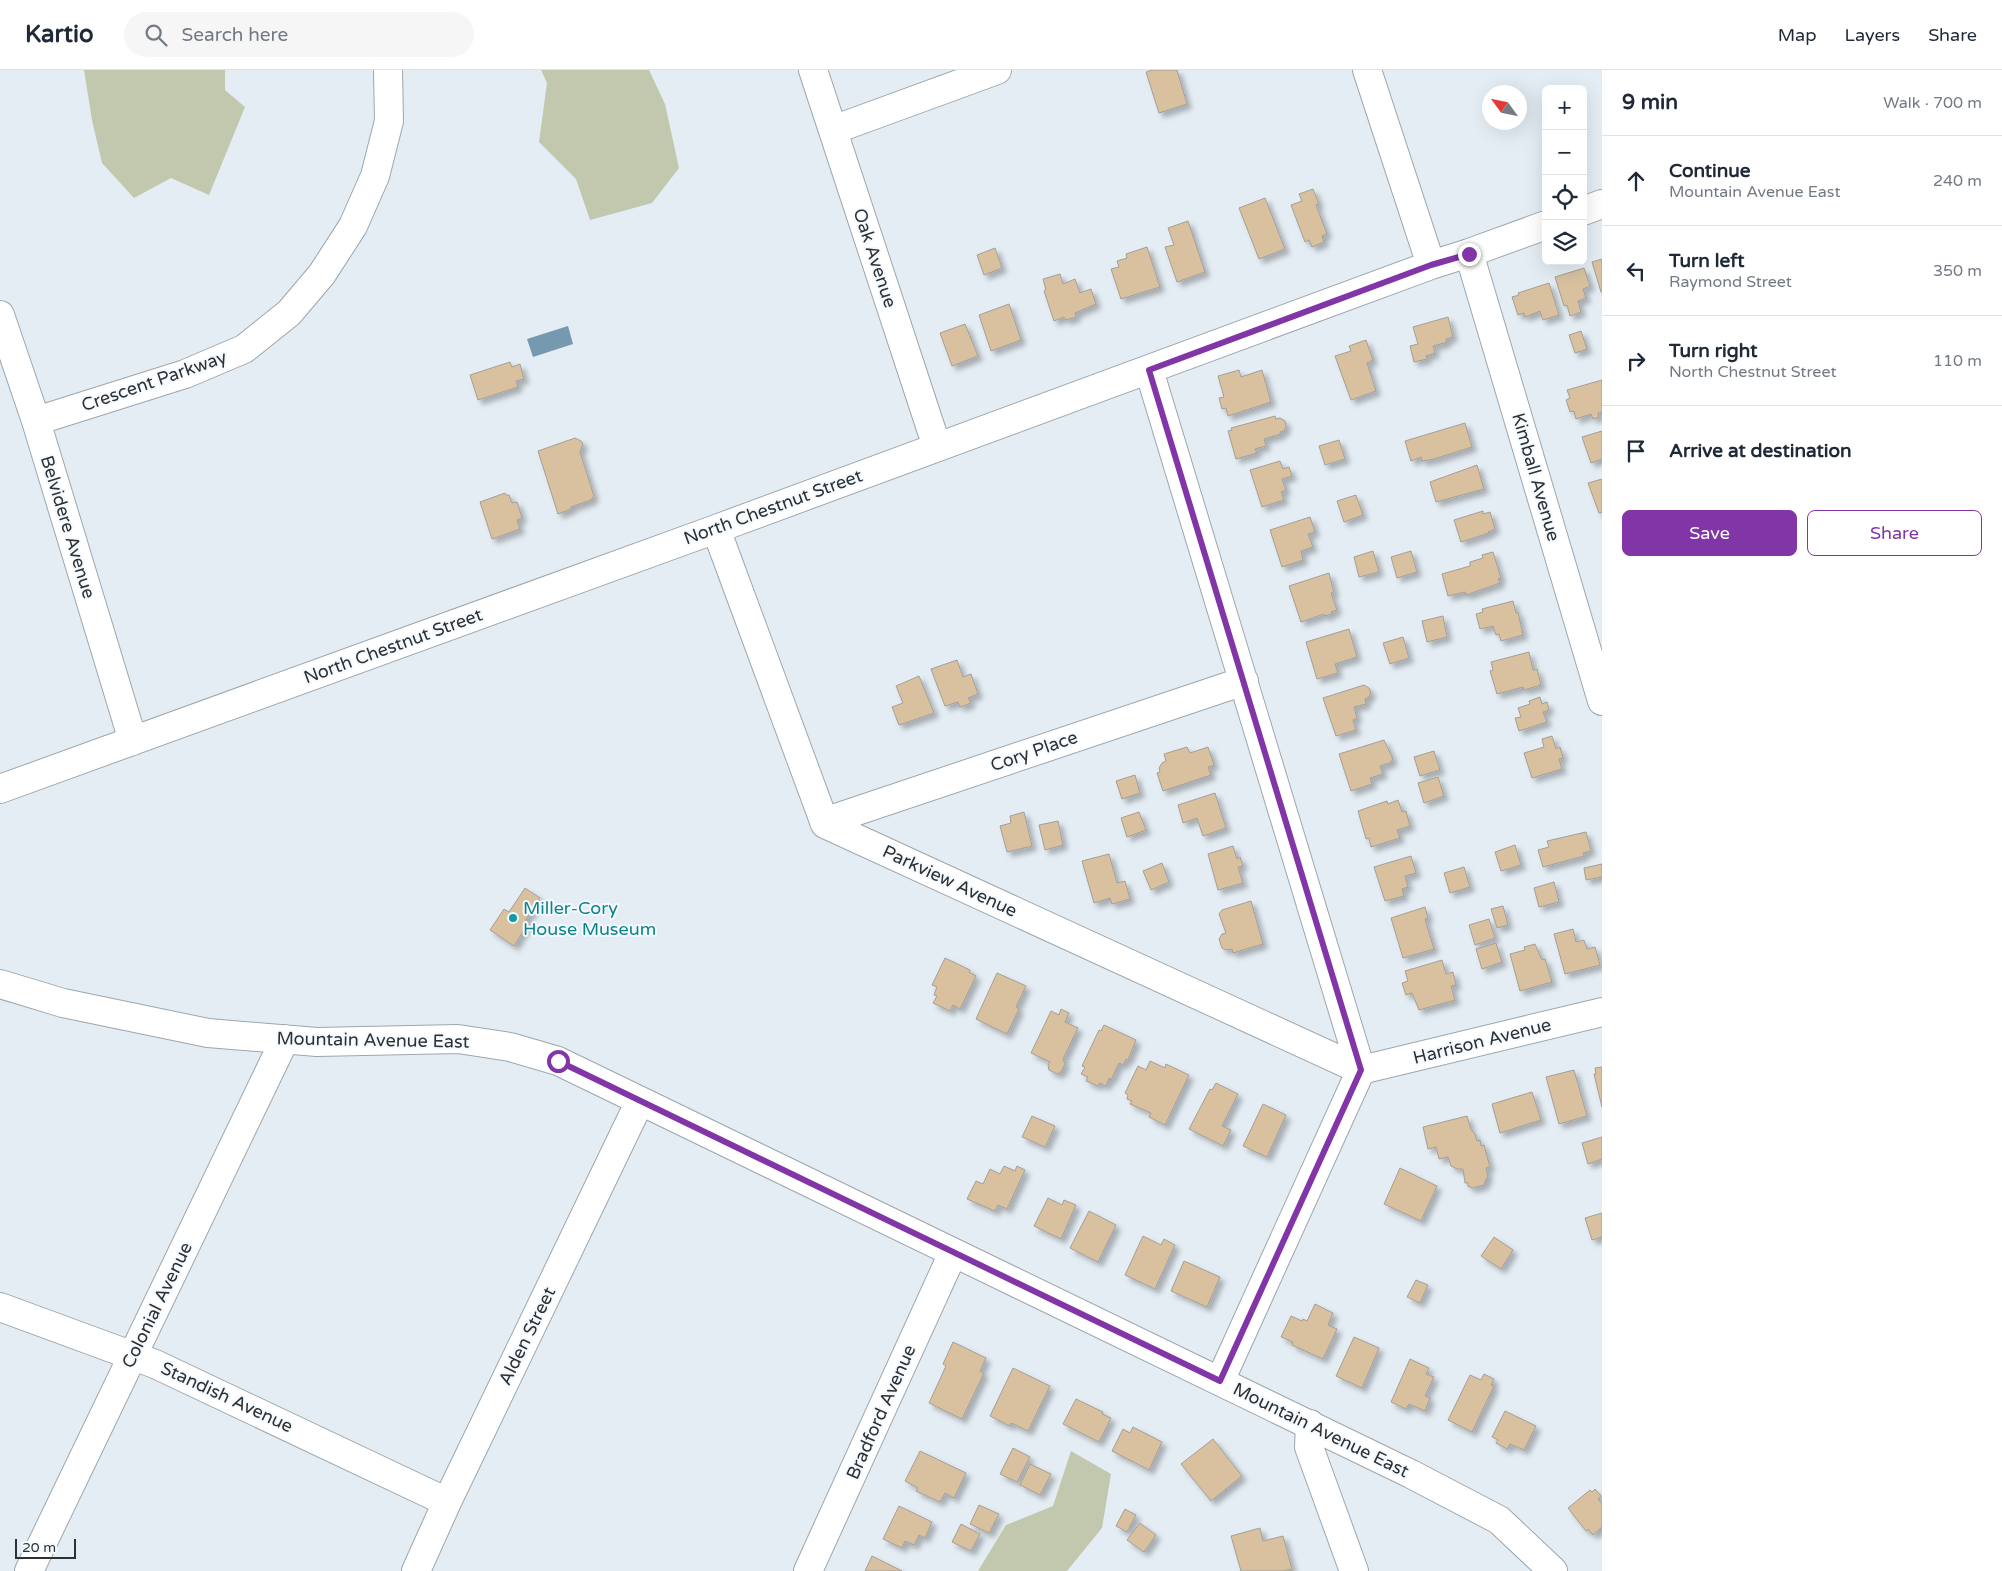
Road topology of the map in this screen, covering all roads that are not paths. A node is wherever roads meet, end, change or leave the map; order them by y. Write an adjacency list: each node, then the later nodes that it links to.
1 (388, 70): 13 (street, Crescent Parkway)
2 (813, 70): 5 (street, Oak Avenue)
3 (997, 70): 5 (street)
4 (1367, 70): 10 (street)
5 (833, 130): 14 (street, Oak Avenue)
6 (1602, 204): 7 (street)
7 (1587, 210)
8 (1542, 227): 9 (street, North Chestnut Street)
9 (1469, 254): 10 (street, North Chestnut Street); 17 (street, Kimball Avenue)
10 (1431, 265): 12 (street, North Chestnut Street)
11 (0, 315): 13 (street, Belvidere Avenue)
12 (1149, 370): 14 (street, North Chestnut Street); 16 (street)
13 (36, 421): 18 (street, Belvidere Avenue)
14 (937, 447): 15 (street, North Chestnut Street)
15 (716, 529): 18 (street, North Chestnut Street); 20 (street)
16 (1244, 681): 20 (street, Cory Place); 24 (street)
17 (1602, 701)
18 (133, 741): 19 (street, North Chestnut Street)
19 (0, 789)
20 (824, 822): 24 (street, Parkview Avenue)
21 (0, 984): 23 (street, Mountain Avenue East)
22 (1602, 1012): 24 (street, Harrison Avenue)
23 (285, 1039): 25 (street, Mountain Avenue East); 28 (street, Colonial Avenue)
24 (1361, 1070): 29 (street)
25 (640, 1102): 26 (street, Mountain Avenue East); 31 (street, Alden Street)
26 (953, 1252): 29 (street, Mountain Avenue East); 34 (street, Bradford Avenue)
27 (0, 1307): 28 (street, Standish Avenue)
28 (133, 1355): 31 (street, Standish Avenue); 32 (street, Colonial Avenue)
29 (1220, 1381): 30 (street, Mountain Avenue East)
30 (1310, 1424): 35 (street); 36 (street, Mountain Avenue East)
31 (447, 1502): 33 (street, Alden Street)
32 (29, 1571)
33 (416, 1571)
34 (808, 1571)
35 (1354, 1571)
36 (1553, 1571)

